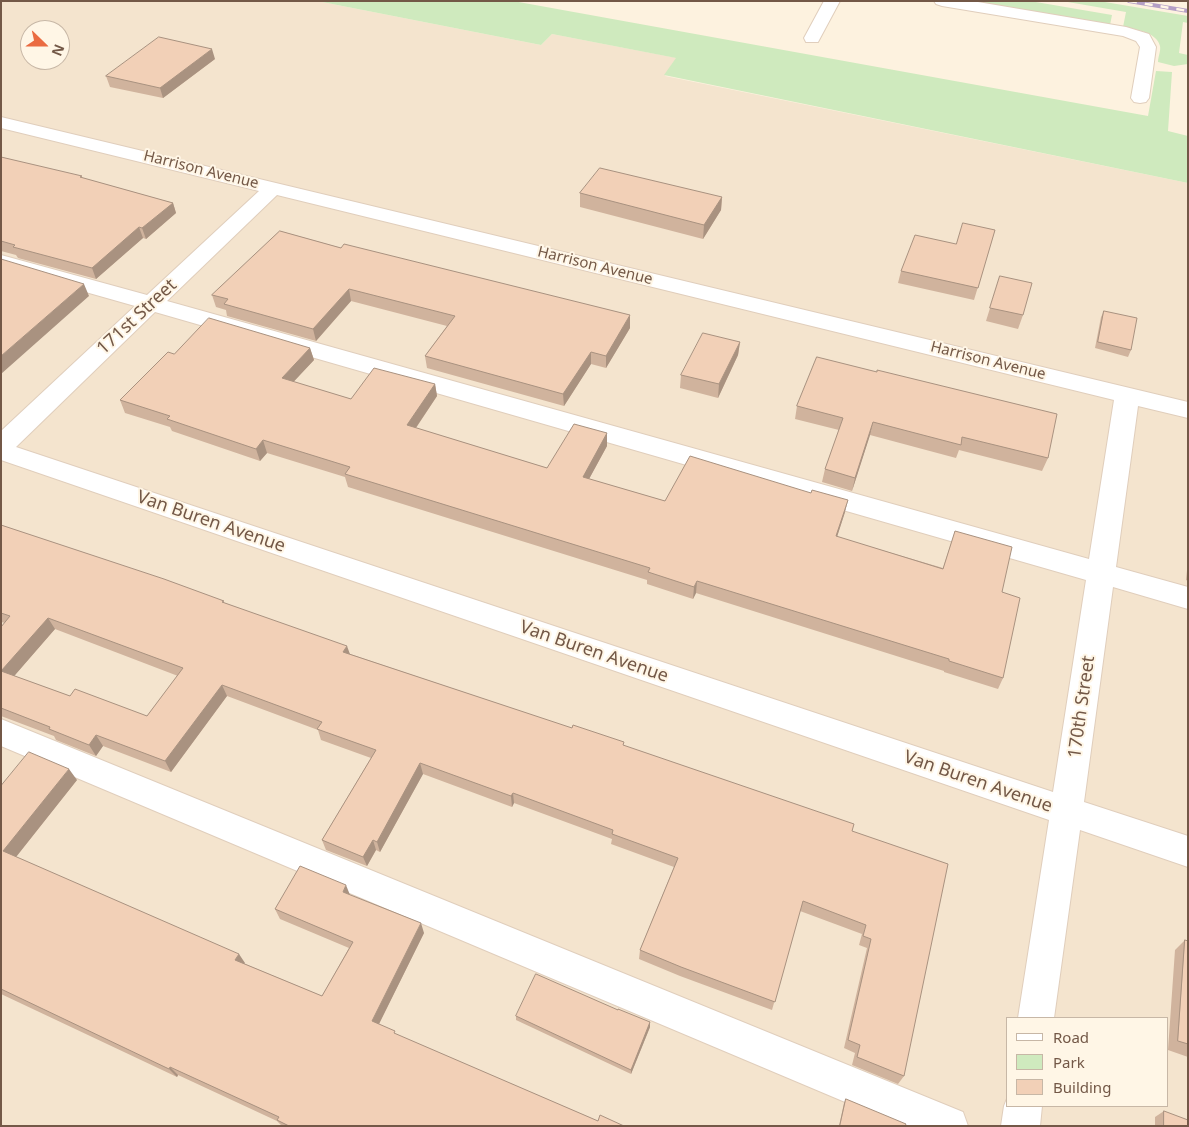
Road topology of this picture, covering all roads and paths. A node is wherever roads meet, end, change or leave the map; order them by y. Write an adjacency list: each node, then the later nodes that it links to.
1 (832, 1): 3 (street)
2 (942, 1): 4 (street)
3 (812, 38)
4 (1140, 98)
5 (1, 122): 6 (street, Harrison Avenue)
6 (273, 188): 8 (street, 171st Street); 9 (street, Harrison Avenue)
7 (1, 261): 8 (street)
8 (152, 303): 11 (street, 171st Street); 13 (street)
9 (1127, 395): 10 (street, Harrison Avenue); 13 (street, 170th Street)
10 (1188, 410)
11 (1, 446)
12 (1, 451): 16 (street, Van Buren Avenue)
13 (1101, 573): 14 (street); 16 (street, 170th Street)
14 (1188, 598)
15 (1, 732): 20 (street)
16 (1066, 811): 17 (street, Van Buren Avenue); 18 (street, 170th Street)
17 (1188, 852)
18 (1036, 1017)
19 (1023, 1107): 21 (street)
20 (948, 1126)
21 (1020, 1126)

